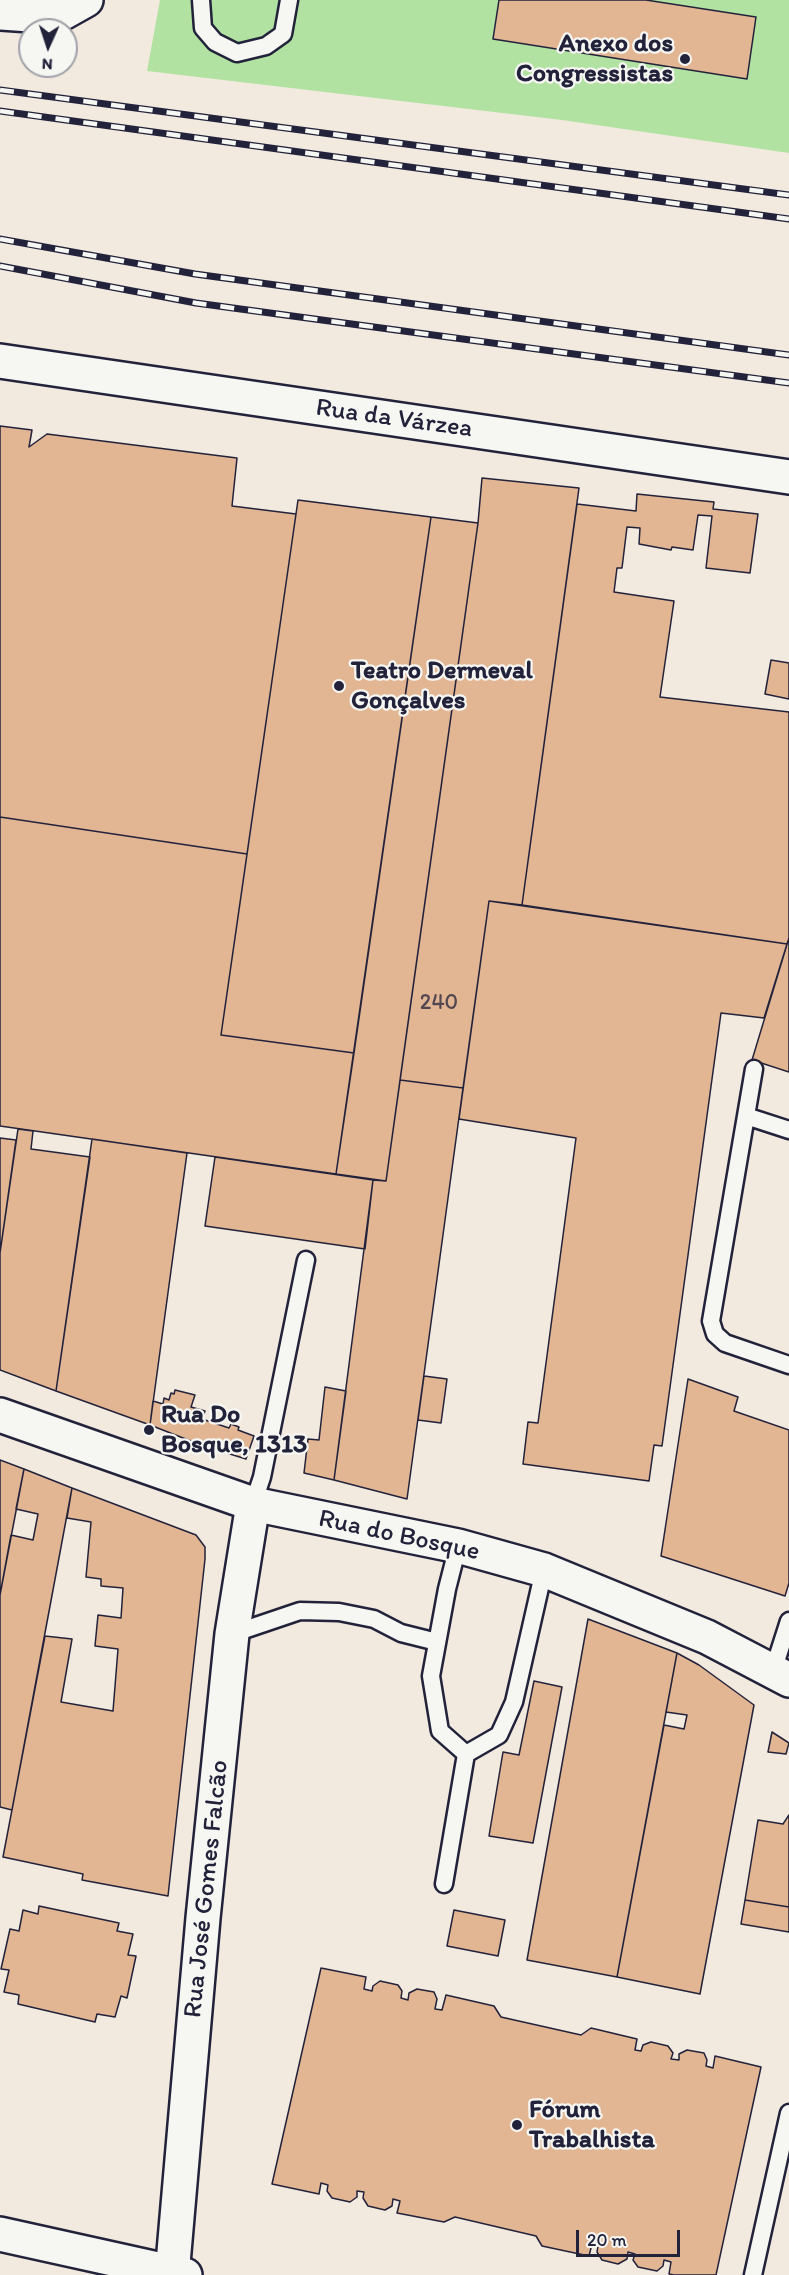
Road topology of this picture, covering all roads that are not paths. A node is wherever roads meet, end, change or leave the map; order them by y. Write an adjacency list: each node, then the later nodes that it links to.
1 (86, 0): 4 (street)
2 (201, 0): 3 (lane)
3 (289, 0)
4 (0, 13)
5 (0, 360): 6 (street, Rua da Várzea)
6 (789, 477)
7 (754, 1070): 8 (lane)
8 (746, 1116): 9 (lane); 11 (lane)
9 (789, 1130)
10 (306, 1260): 13 (lane)
11 (789, 1365)
12 (0, 1415): 13 (street, Rua do Bosque)
13 (253, 1504): 14 (street, Rua do Bosque); 17 (street, Rua José Gomes Falcão)
14 (458, 1546): 15 (street, Rua do Bosque); 18 (lane)
15 (544, 1570): 19 (street, Rua do Bosque); 20 (lane)
16 (789, 1621): 19 (lane)
17 (232, 1634): 18 (lane); 24 (street, Rua José Gomes Falcão)
18 (437, 1642): 20 (lane)
19 (781, 1676)
20 (466, 1754): 21 (lane)
21 (444, 1884)
22 (789, 2112): 25 (lane)
23 (0, 2234): 24 (street)
24 (176, 2274)
25 (753, 2275)

